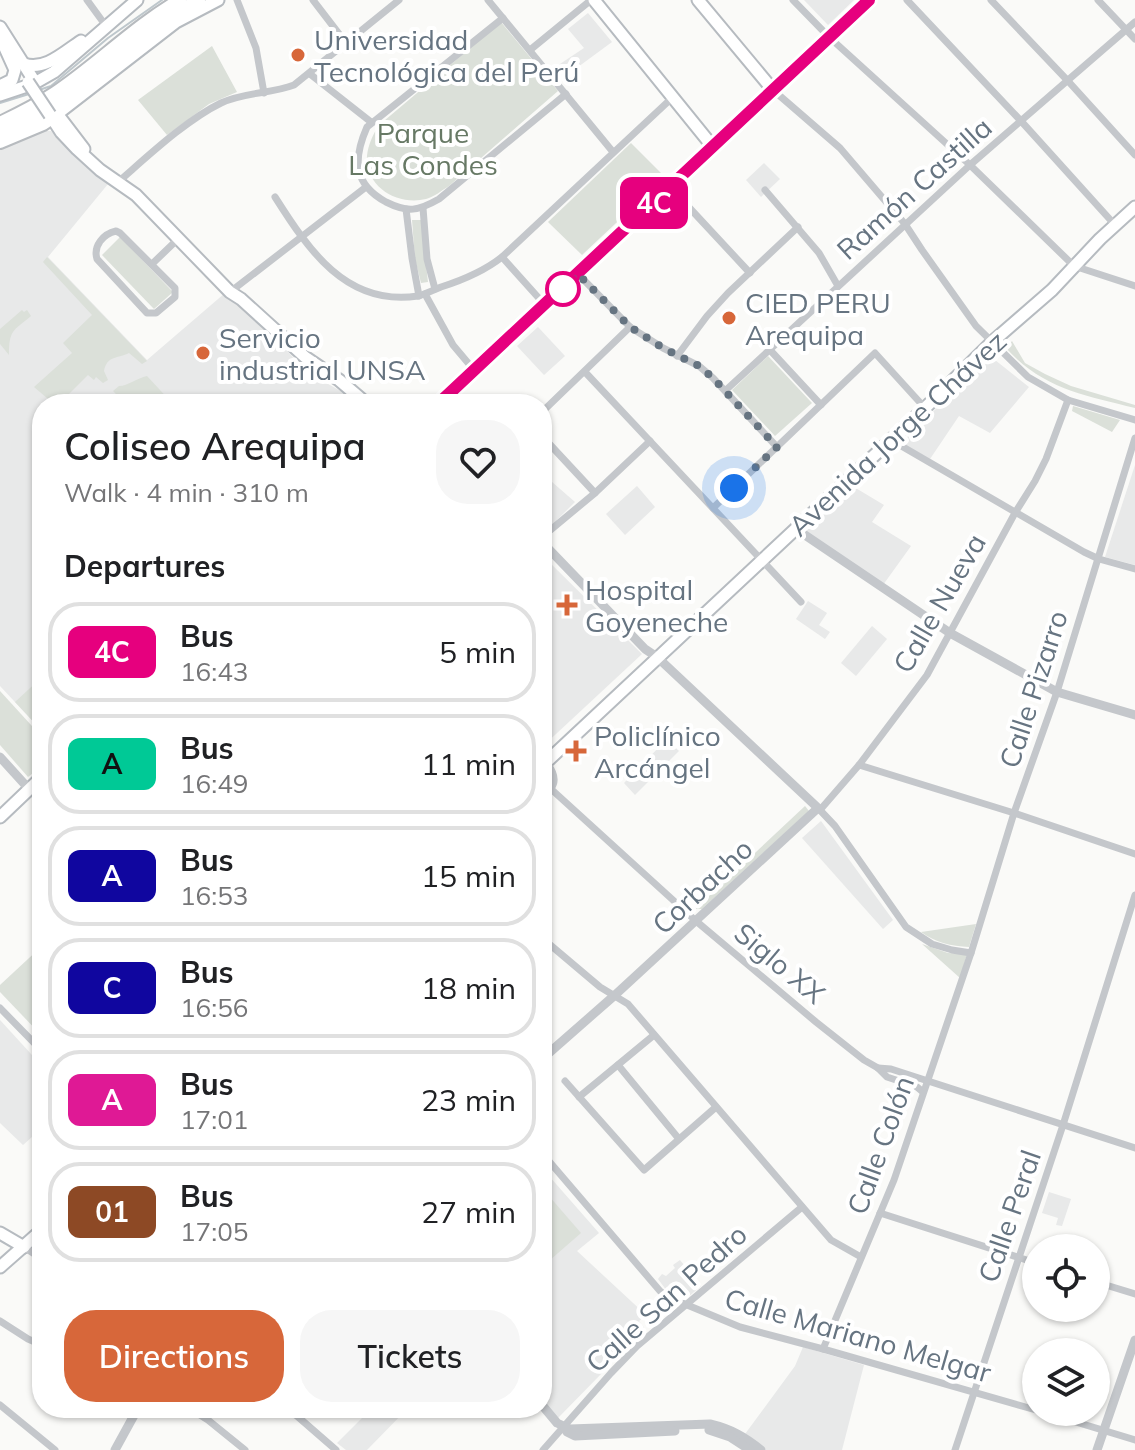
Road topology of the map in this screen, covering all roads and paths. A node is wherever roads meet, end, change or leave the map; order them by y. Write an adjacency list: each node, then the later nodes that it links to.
1 (87, 0): 21 (street)
2 (137, 0): 21 (main road)
3 (180, 0): 40 (main road)
4 (199, 0): 41 (main road)
5 (218, 0): 37 (main road)
6 (237, 0): 33 (street)
7 (313, 0): 25 (street)
8 (399, 0): 25 (street)
9 (488, 0): 17 (street)
10 (592, 0): 26 (street); 36 (main road)
11 (698, 0): 32 (main road)
12 (793, 0): 23 (street)
13 (869, 0): 23 (main road)
14 (907, 0): 38 (street)
15 (991, 0): 30 (street)
16 (1098, 0): 20 (street)
17 (503, 18): 26 (street); 39 (street)
18 (1135, 22): 20 (street, Ramón Castilla)
19 (0, 27): 27 (main road)
20 (1127, 30): 24 (street); 30 (street, Ramón Castilla)
21 (101, 31): 27 (main road); 35 (main road)
22 (0, 37): 29 (main road); 31 (main road)
23 (829, 37): 32 (main road); 46 (street)
24 (1135, 39)
25 (346, 43): 28 (street)
26 (530, 50): 34 (street)
27 (24, 64): 29 (main road)
28 (310, 74): 33 (street); 39 (street)
29 (30, 81): 37 (main road)
30 (1068, 81): 38 (street, Ramón Castilla); 45 (street)
31 (0, 86)
32 (773, 90): 43 (main road); 55 (street)
33 (264, 93): 47 (street)
34 (566, 94): 44 (street); 53 (street)
35 (0, 95)
36 (673, 97): 43 (main road); 44 (street)
37 (53, 114): 42 (main road); 47 (main road)
38 (1021, 121): 46 (street, Ramón Castilla); 56 (street)
39 (371, 122): 48 (street)
40 (0, 123)
41 (0, 133)
42 (0, 142)
43 (713, 147): 49 (main road)
44 (613, 152): 60 (street)
45 (1135, 155)
46 (970, 165): 55 (street, Ramón Castilla); 62 (street)
47 (117, 183): 59 (main road)
48 (366, 187): 54 (street); 58 (street)
49 (671, 188): 63 (street); 64 (main road)
50 (765, 190): 57 (street)
51 (275, 197): 58 (street)
52 (1135, 207): 56 (main road, Avenida Jorge Chávez)
53 (423, 208): 54 (street); 67 (street)
54 (406, 209): 69 (street)
55 (905, 224): 65 (street, Ramón Castilla); 72 (street)
56 (1115, 225): 62 (main road, Avenida Jorge Chávez)
57 (798, 227): 63 (street); 65 (street)
58 (300, 237): 68 (street); 69 (street)
59 (178, 239): 61 (street); 68 (main road)
60 (502, 257): 67 (street); 70 (street)
61 (152, 264): 61 (street)
62 (1074, 266): 66 (street); 72 (main road, Avenida Jorge Chávez)
63 (750, 273): 74 (street)
64 (578, 274): 70 (main road); 71 (street)
65 (838, 286): 73 (street, Ramón Castilla)
66 (1135, 286)
67 (435, 289): 69 (street)
68 (230, 292): 78 (main road)
69 (422, 295): 75 (street)
70 (545, 305): 75 (main road)
71 (630, 327): 74 (street); 76 (street)
72 (991, 343): 80 (street); 83 (main road, Avenida Jorge Chávez)
73 (770, 350): 77 (street, Ramón Castilla); 82 (street)
74 (677, 356): 77 (street)
75 (474, 370): 79 (main road)
76 (585, 372): 81 (street); 87 (street)
77 (726, 390): 89 (street)
78 (355, 394)
79 (449, 394)
80 (1068, 400): 84 (street); 92 (street, Calle Nueva)
81 (552, 403)
82 (821, 405): 83 (street); 89 (street)
83 (925, 408): 86 (main road, Avenida Jorge Chávez)
84 (1135, 420)
85 (1135, 438): 97 (street, Calle Pizarro)
86 (891, 440): 92 (street); 93 (main road, Avenida Jorge Chávez)
87 (650, 441): 90 (street); 91 (street)
88 (552, 447): 90 (street)
89 (777, 447): 91 (street)
90 (595, 493): 94 (street)
91 (713, 508): 96 (street)
92 (1015, 513): 97 (street); 100 (street, Calle Nueva)
93 (796, 529): 96 (main road, Avenida Jorge Chávez); 100 (street)
94 (552, 531)
95 (552, 551): 101 (street)
96 (761, 559): 99 (street); 101 (main road, Avenida Jorge Chávez)
97 (1099, 559): 98 (street); 102 (street, Calle Pizarro)
98 (1135, 569)
99 (801, 602)
100 (950, 633): 102 (street); 106 (street, Calle Nueva)
101 (657, 657): 104 (main road, Avenida Jorge Chávez); 110 (street)
102 (1057, 692): 103 (street); 111 (street, Calle Pizarro)
103 (1135, 715)
104 (552, 756)
105 (0, 757): 108 (street)
106 (859, 765): 110 (street, Calle Nueva); 111 (street)
107 (32, 786): 108 (main road)
108 (29, 789): 112 (main road)
109 (552, 790): 115 (street, Siglo XX)
110 (817, 810): 115 (street, Corbacho); 117 (street)
111 (1014, 813): 113 (street); 117 (street, Calle Pizarro)
112 (0, 817)
113 (1135, 854)
114 (1135, 895): 130 (street, Calle Peral)
115 (696, 921): 118 (street, Corbacho); 124 (street, Siglo XX)
116 (552, 947): 118 (street)
117 (971, 953): 126 (street, Calle Colón)
118 (615, 995): 120 (street); 122 (street, Corbacho)
119 (0, 1008): 121 (street)
120 (654, 1035): 123 (street); 129 (street)
121 (32, 1041)
122 (552, 1050)
123 (618, 1065): 128 (street); 131 (street)
124 (878, 1068): 126 (street, Siglo XX); 127 (street, Siglo XX)
125 (565, 1081): 128 (street)
126 (927, 1081): 127 (street, Calle Colón); 130 (street, Siglo XX)
127 (923, 1092): 135 (street, Calle Colón)
128 (579, 1097): 131 (street)
129 (716, 1107): 131 (street); 134 (street)
130 (1063, 1125): 132 (street, Siglo XX); 141 (street, Calle Peral)
131 (679, 1139)
132 (1135, 1148)
133 (552, 1165): 146 (street, Calle Mariano Melgar)
134 (802, 1207): 140 (street); 146 (street, Calle San Pedro)
135 (880, 1213): 140 (street, Calle Colón); 141 (street)
136 (0, 1233): 138 (main road)
137 (32, 1239): 138 (main road)
138 (24, 1247): 139 (street); 143 (main road)
139 (32, 1252)
140 (861, 1257): 150 (street, Calle Colón)
141 (1018, 1258): 142 (street); 151 (street, Calle Peral)
142 (1022, 1259)
143 (0, 1267)
144 (1110, 1286): 145 (street)
145 (1135, 1294)
146 (687, 1305): 150 (street, Calle Mariano Melgar); 158 (street, Calle San Pedro)
147 (0, 1321): 149 (street)
148 (1135, 1340): 160 (street)
149 (32, 1341)
150 (823, 1349): 151 (street, Calle Mariano Melgar)
151 (973, 1391): 153 (street, Calle Mariano Melgar); 169 (street, Calle Peral)
152 (0, 1405): 162 (street)
153 (1022, 1406)
154 (552, 1417): 158 (street)
155 (133, 1418): 163 (street)
156 (205, 1418): 164 (street)
157 (299, 1418): 165 (street)
158 (563, 1425): 166 (street, Calle San Pedro); 167 (street); 168 (street)
159 (1090, 1426): 160 (street)
160 (1104, 1430): 161 (street); 170 (street)
161 (1135, 1440)
162 (55, 1450)
163 (115, 1450)
164 (245, 1450)
165 (336, 1450)
166 (543, 1450)
167 (750, 1450)
168 (761, 1450)
169 (955, 1450)
170 (1097, 1450)

